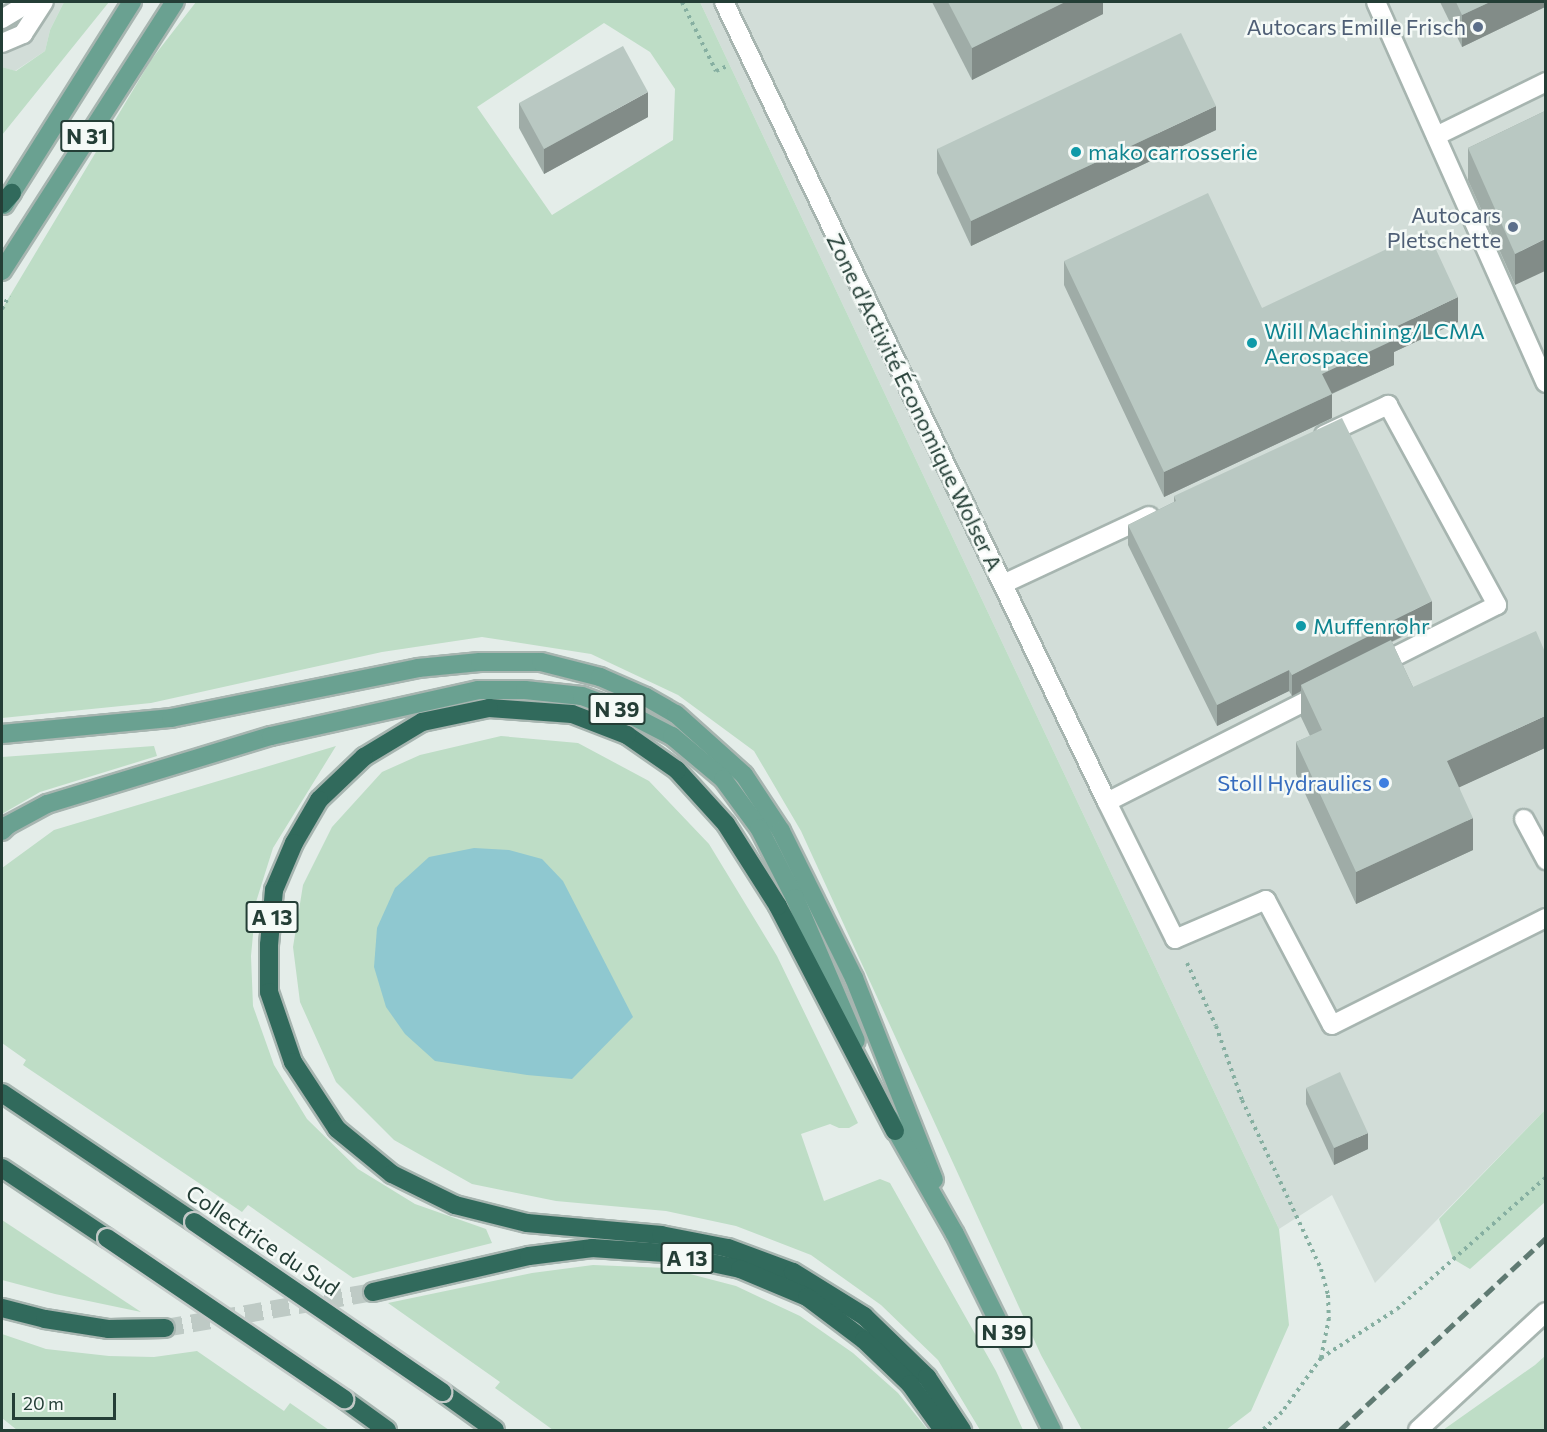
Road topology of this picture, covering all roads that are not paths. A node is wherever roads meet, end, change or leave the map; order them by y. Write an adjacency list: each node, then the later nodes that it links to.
1 (30, 2): 7 (lane)
2 (44, 2): 8 (lane)
3 (132, 2): 11 (main road, N 31)
4 (175, 2): 13 (main road, N 31)
5 (724, 2): 17 (lane, Zone d'Activité Économique Wolser A)
6 (1376, 2): 10 (lane)
7 (2, 19)
8 (2, 43)
9 (1545, 82): 10 (lane)
10 (1436, 136): 14 (lane)
11 (7, 198): 12 (main road, N 31)
12 (2, 208)
13 (2, 271)
14 (1545, 383)
15 (1302, 445): 18 (lane)
16 (1163, 510): 17 (lane)
17 (1002, 584): 21 (lane, Zone d'Activité Économique Wolser A)
18 (1360, 674)
19 (1339, 685): 21 (lane)
20 (2, 734): 29 (main road, N 39)
21 (1107, 802): 25 (lane, Zone d'Activité Économique Wolser A)
22 (1524, 819): 24 (lane)
23 (2, 831): 27 (main road, N 39)
24 (1545, 860)
25 (1545, 918)
26 (2, 1093): 35 (highway, Collectrice du Sud, bridge)
27 (895, 1131): 29 (main road, N 39); 37 (highway, A 13)
28 (2, 1168): 34 (highway, bridge)
29 (955, 1234): 38 (main road, N 39)
30 (373, 1292): 36 (highway, A 13)
31 (2, 1308): 33 (highway)
32 (1545, 1312): 39 (lane)
33 (165, 1328)
34 (387, 1431)
35 (495, 1431)
36 (943, 1431)
37 (962, 1431)
38 (1052, 1431)
39 (1418, 1431)

